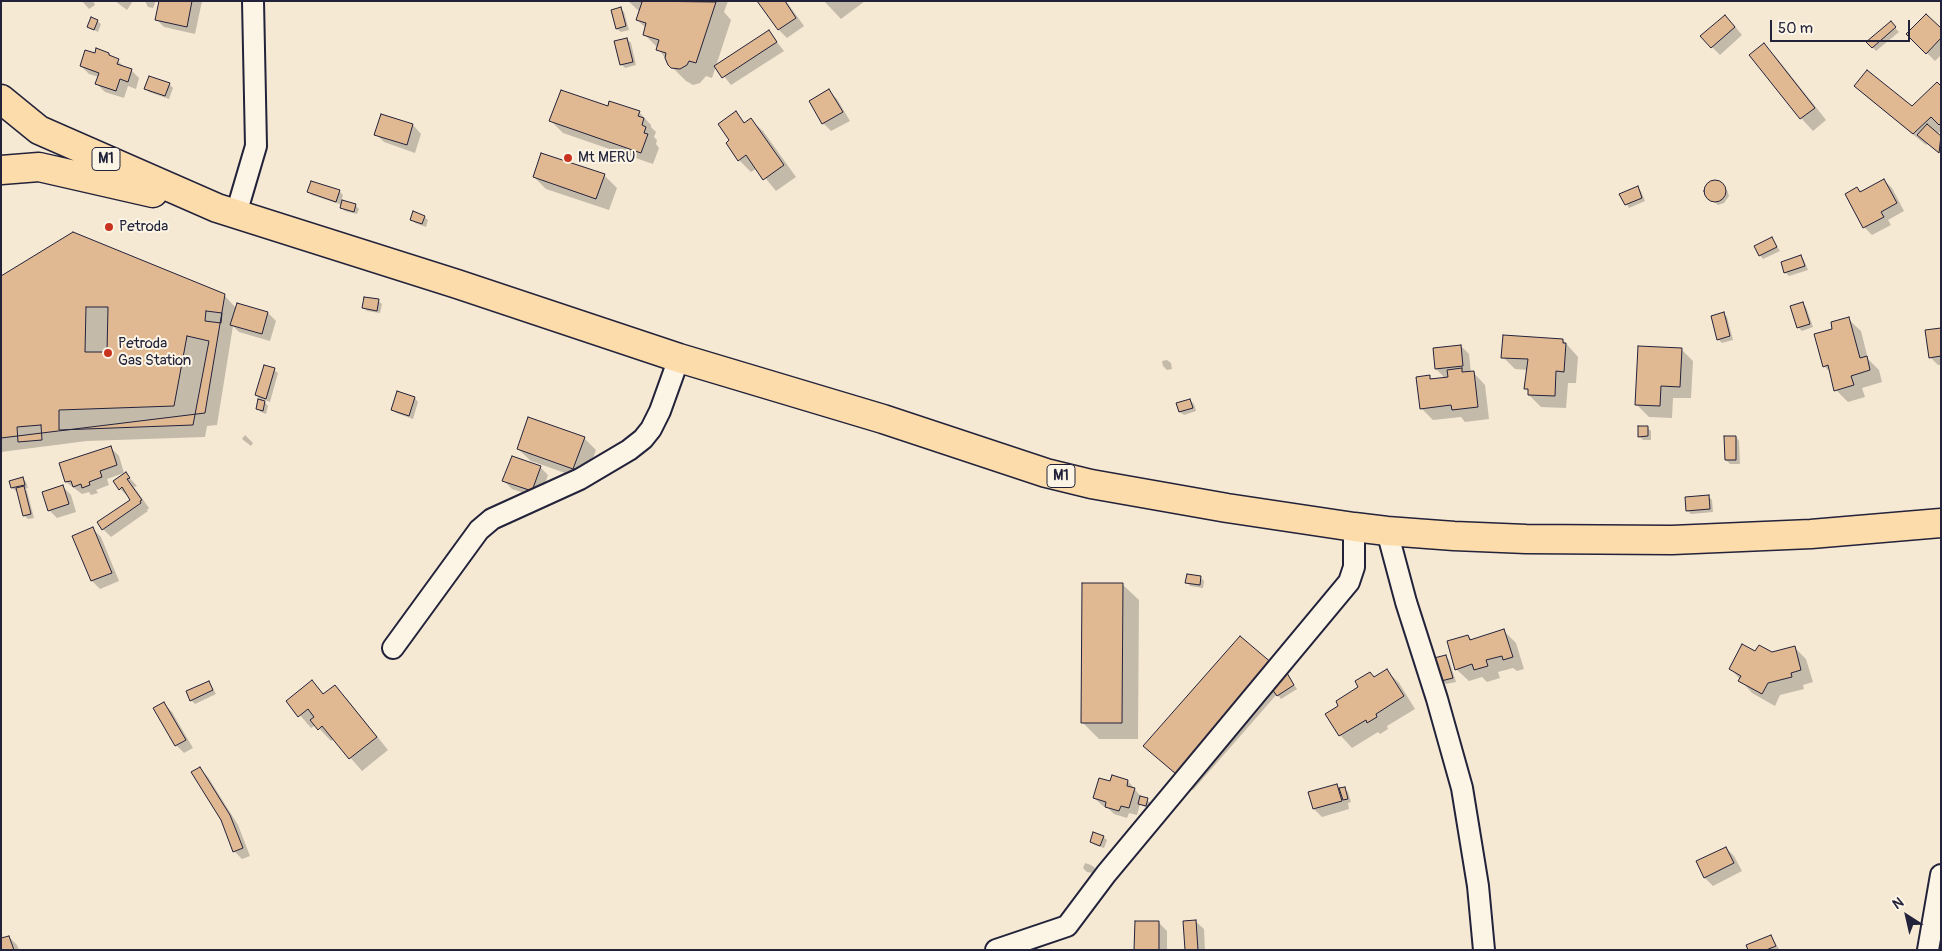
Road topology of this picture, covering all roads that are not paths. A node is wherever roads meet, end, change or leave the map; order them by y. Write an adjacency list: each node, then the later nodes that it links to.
1 (253, 1): 4 (street)
2 (1, 99): 4 (highway, M1)
3 (1, 170): 4 (highway, M1)
4 (227, 211): 5 (highway, M1)
5 (679, 358): 7 (highway, M1); 9 (street)
6 (1941, 523): 8 (highway, M1)
7 (1354, 527): 8 (highway, M1); 11 (street)
8 (1387, 531): 12 (street)
9 (392, 648)
10 (1941, 874): 13 (street)
11 (996, 950)
12 (1484, 950)
13 (1928, 950)

